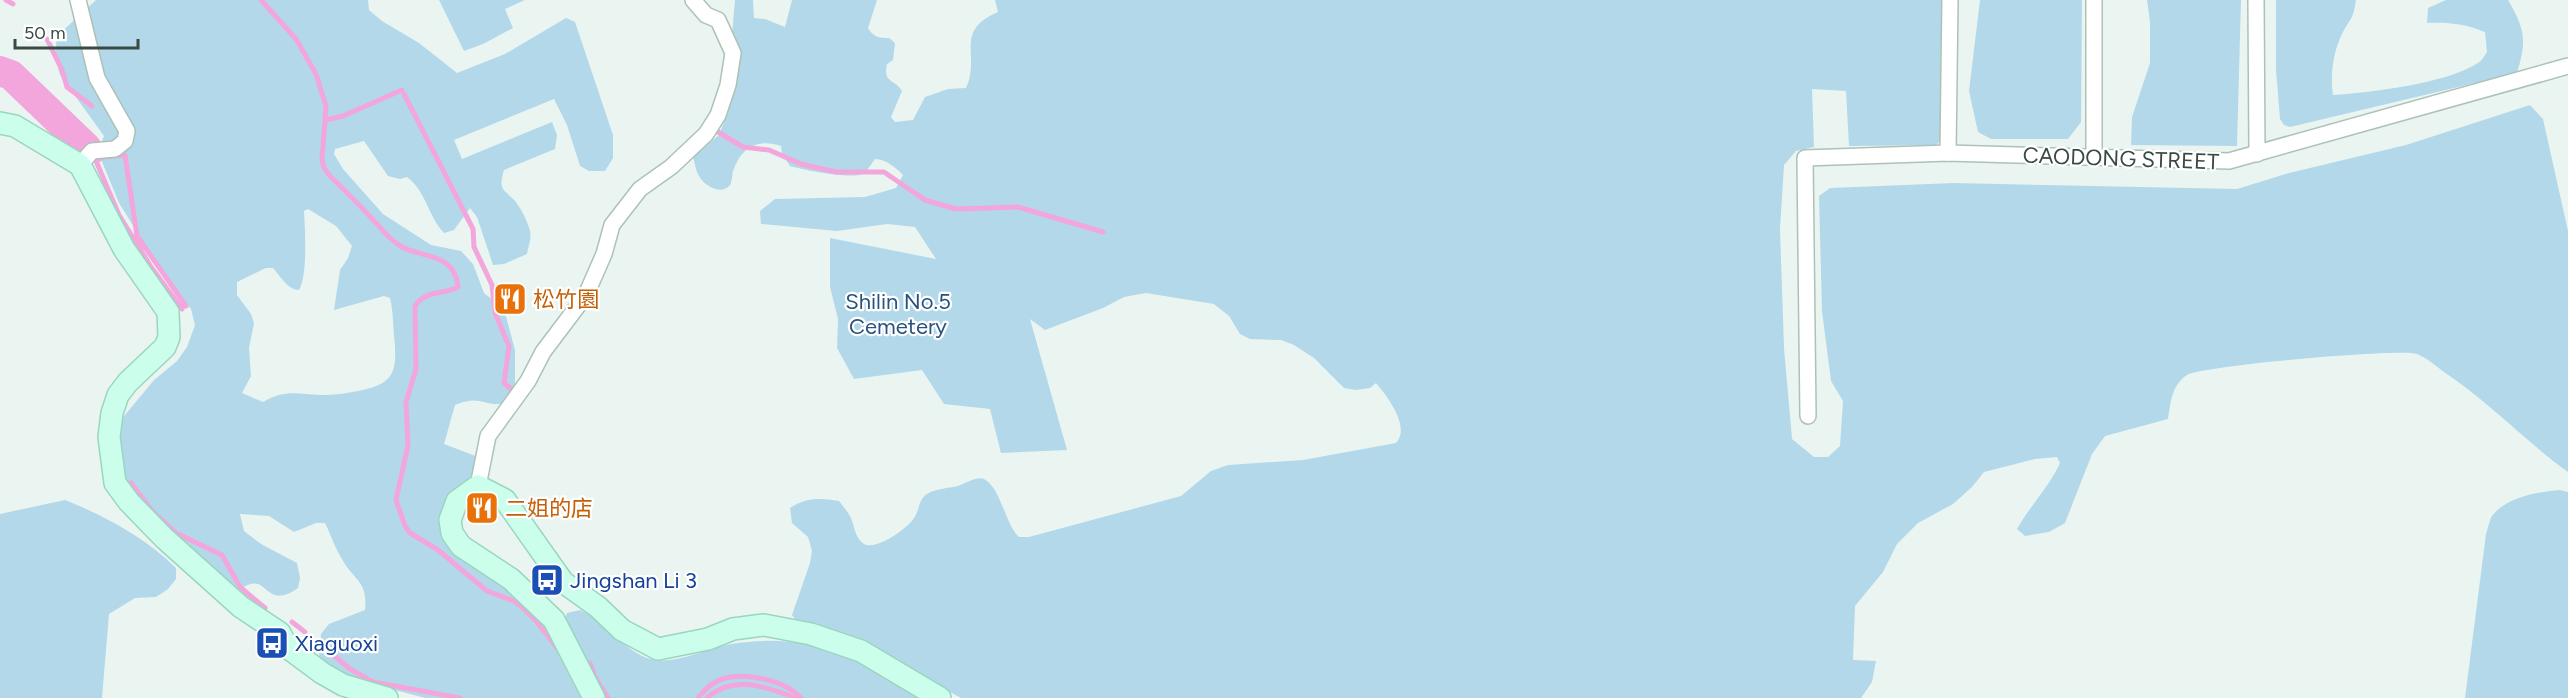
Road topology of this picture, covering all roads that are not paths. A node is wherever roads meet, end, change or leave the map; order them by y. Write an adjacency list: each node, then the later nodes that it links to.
1 (78, 0): 11 (street)
2 (693, 0): 13 (street)
3 (1950, 0): 8 (street)
4 (2094, 0): 10 (street)
5 (2256, 0): 9 (street)
6 (2568, 66): 9 (street, CAODONG STREET)
7 (0, 123): 11 (street)
8 (1948, 153): 10 (street, CAODONG STREET); 12 (street, CAODONG STREET)
9 (2257, 154): 10 (street, CAODONG STREET)
10 (2094, 157)
11 (80, 165): 14 (street)
12 (1808, 416)
13 (478, 486): 15 (street); 16 (street)
14 (387, 698)
15 (594, 698)
16 (940, 698)

